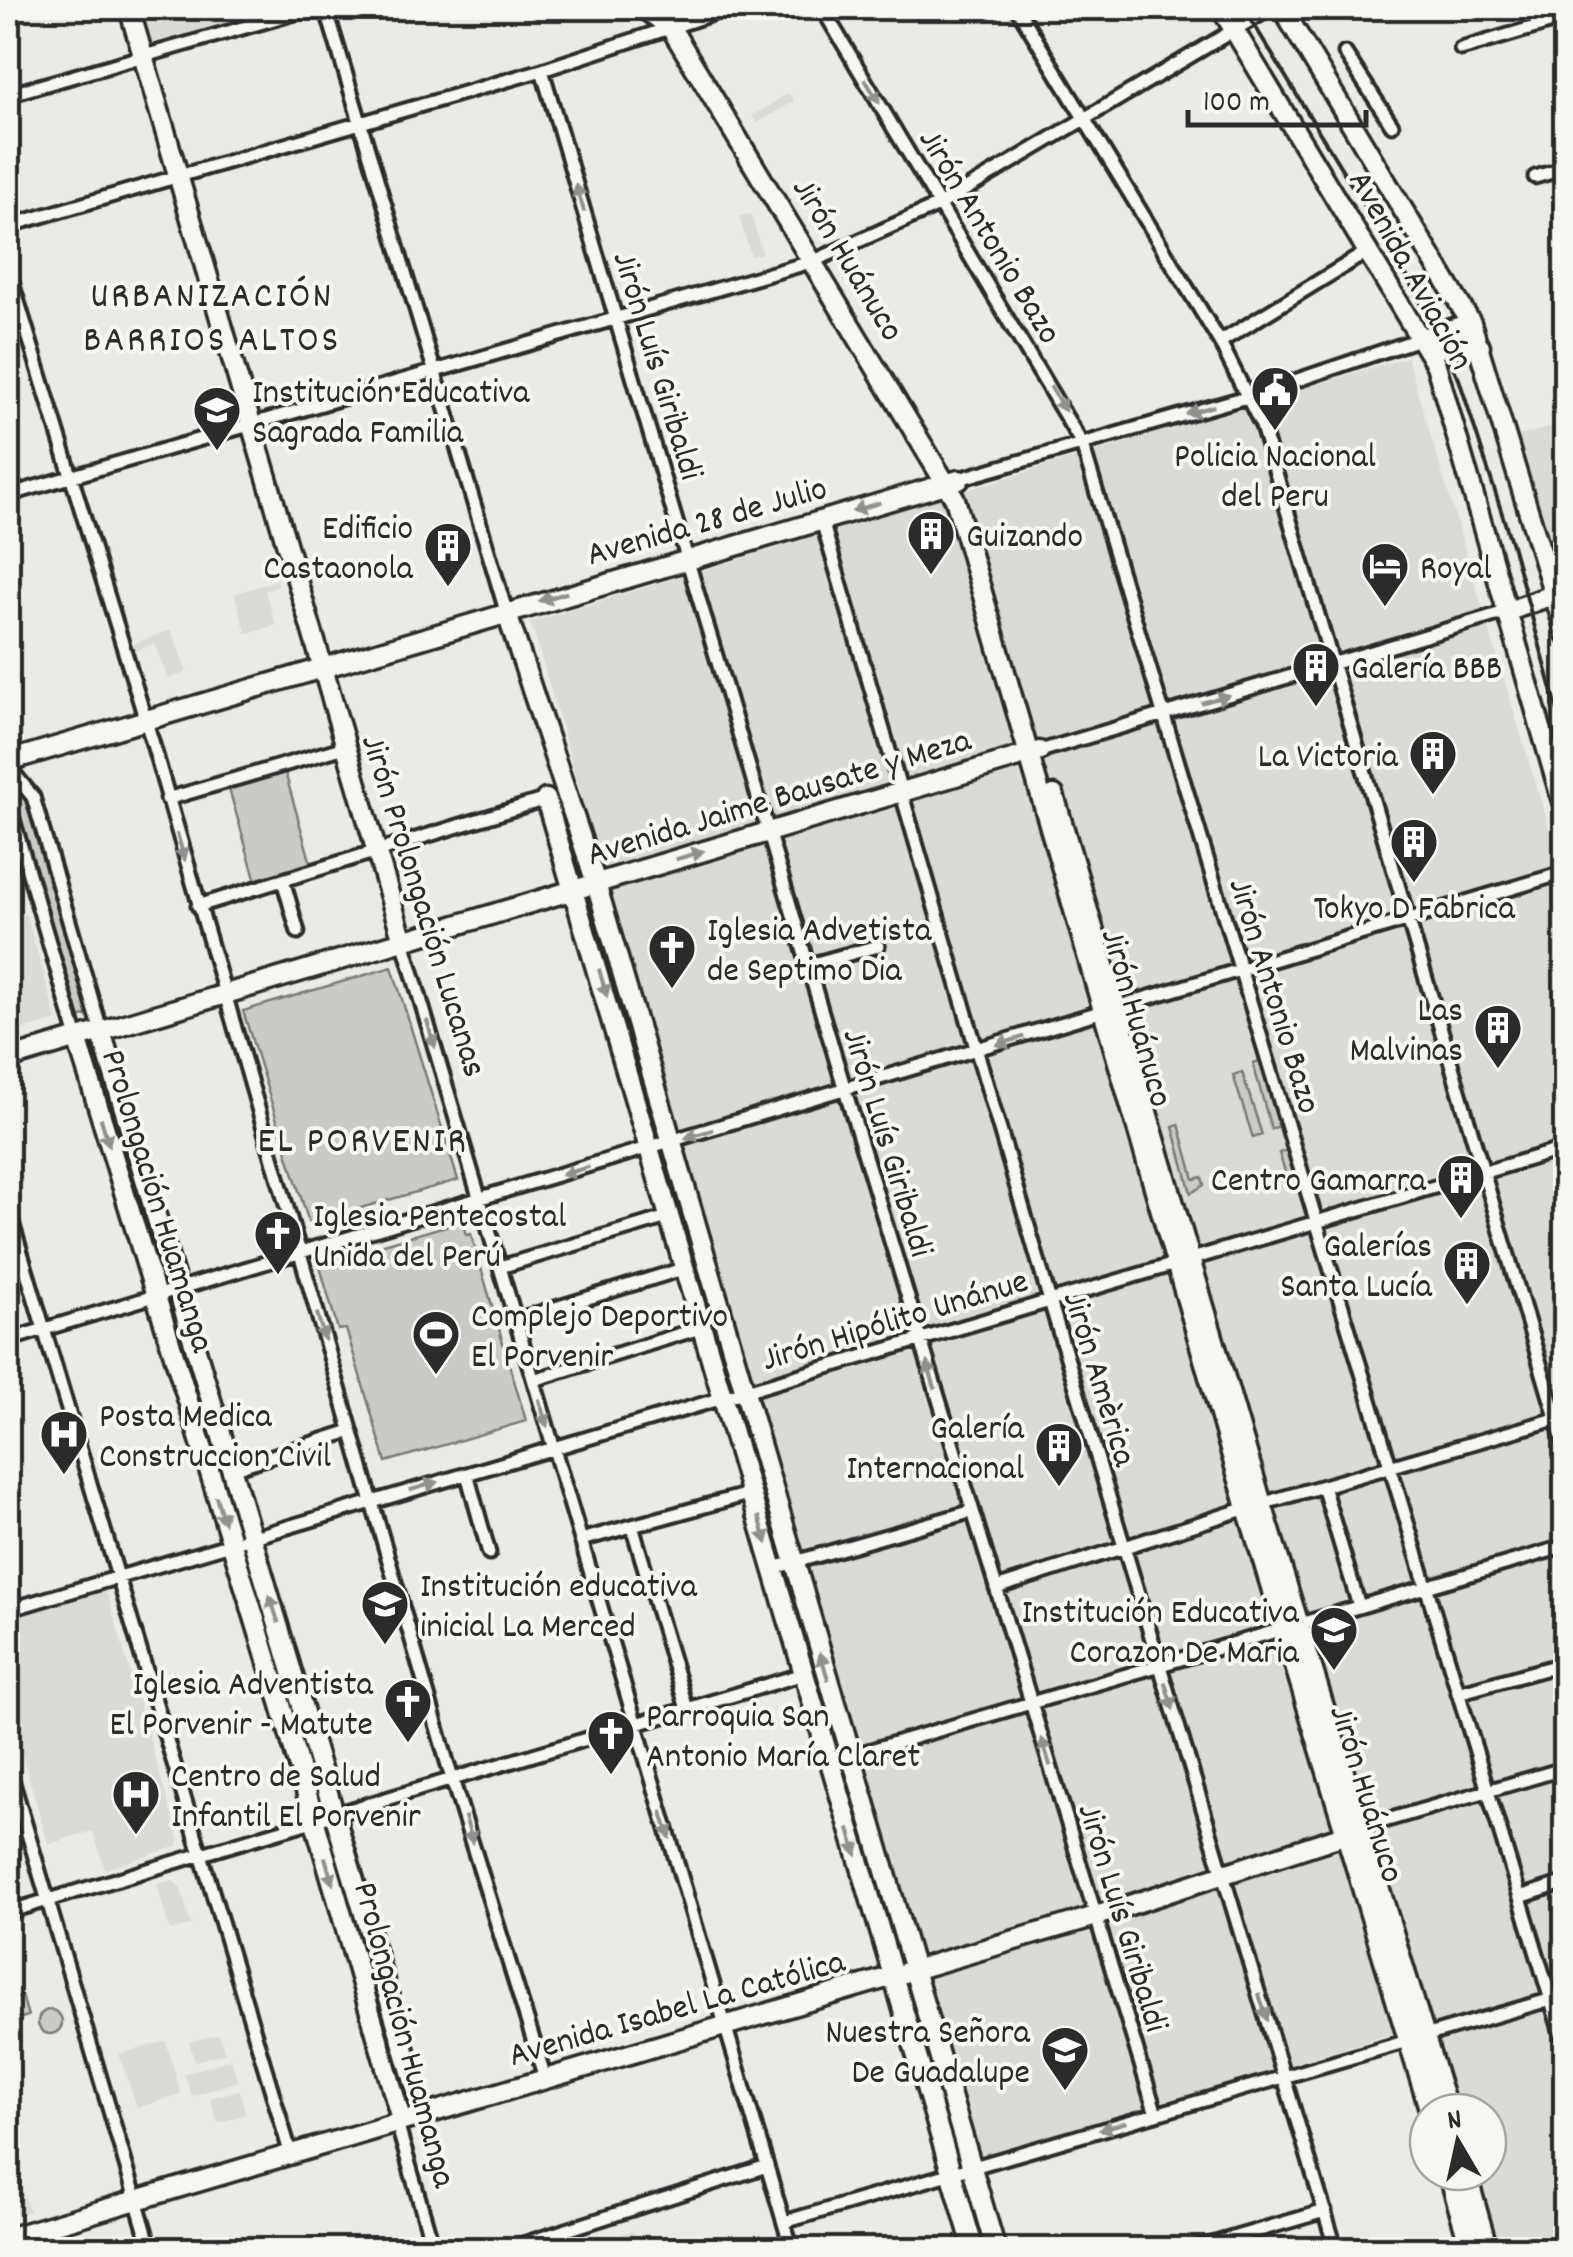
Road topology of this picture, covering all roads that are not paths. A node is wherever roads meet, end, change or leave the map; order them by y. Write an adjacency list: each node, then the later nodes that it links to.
1 (129, 8): 17 (street, Jirón Prolongación Lucanas)
2 (312, 8): 17 (street)
3 (326, 8): 21 (street)
4 (644, 8): 13 (street, Jirón Huánuco)
5 (660, 8): 13 (street, Jirón Huánuco)
6 (730, 8): 13 (street)
7 (822, 8): 26 (street, Jirón Antonio Bazo, one-way to 26)
8 (1018, 8): 20 (street)
9 (1221, 8): 14 (street, Avenida Aviación)
10 (1271, 8): 14 (street)
11 (1282, 8): 32 (street, Avenida Aviación)
12 (1566, 18): 15 (street)
13 (676, 26): 18 (street); 29 (street, Jirón Huánuco)
14 (1234, 29): 20 (street); 28 (street, Avenida Aviación)
15 (1461, 49)
16 (1344, 54): 22 (street)
17 (141, 58): 19 (street); 24 (street, Jirón Prolongación Lucanas)
18 (542, 70): 21 (street); 31 (street, Jirón Luís Giribaldi, one-way to 18)
19 (8, 95)
20 (1087, 120): 26 (street); 34 (street)
21 (360, 122): 24 (street); 36 (street)
22 (1392, 124)
23 (1566, 168): 25 (street)
24 (176, 174): 27 (street); 38 (street, Jirón Prolongación Lucanas)
25 (1535, 177)
26 (941, 204): 29 (street); 39 (street, Jirón Antonio Bazo, one-way to 39)
27 (8, 226)
28 (1370, 250): 33 (street, Avenida Aviación); 34 (street)
29 (820, 259): 31 (street); 41 (street, Jirón Huánuco)
30 (8, 269): 40 (street)
31 (616, 316): 36 (street); 44 (street, Jirón Luís Giribaldi)
32 (1472, 323): 33 (street, Avenida 28 de Julio); 35 (street, Avenida Aviación)
33 (1422, 338): 35 (street, Avenida 28 de Julio); 37 (street, Avenida 28 de Julio); 47 (street, Avenida Aviación)
34 (1220, 342): 37 (street)
35 (1480, 346): 45 (street, Avenida Aviación)
36 (432, 372): 38 (street); 46 (street)
37 (1250, 396): 39 (street, Avenida 28 de Julio, one-way to 39); 49 (street)
38 (250, 425): 40 (street); 50 (street, Jirón Prolongación Lucanas)
39 (1082, 444): 41 (street, Avenida 28 de Julio); 51 (street, Jirón Antonio Bazo)
40 (70, 477): 42 (street); 52 (street)
41 (954, 481): 43 (street, Avenida 28 de Julio, one-way to 43); 54 (street, Jirón Huánuco)
42 (8, 495)
43 (822, 520): 44 (street, Avenida 28 de Julio); 56 (street, Jirón Amèrica)
44 (690, 559): 46 (street, Avenida 28 de Julio, one-way to 46); 61 (street, Jirón Luís Giribaldi)
45 (1559, 592): 47 (street, Avenida Jaime Bausate y Meza); 48 (street, Avenida Aviación)
46 (506, 612): 50 (street, Avenida 28 de Julio); 65 (street)
47 (1509, 612): 49 (street, Avenida Jaime Bausate y Meza); 60 (street, Avenida Aviación)
48 (1566, 634)
49 (1333, 665): 51 (street, Avenida Jaime Bausate y Meza, one-way to 49); 68 (street)
50 (321, 666): 52 (street, Avenida 28 de Julio); 53 (street, Jirón Prolongación Lucanas)
51 (1164, 714): 54 (street, Avenida Jaime Bausate y Meza); 73 (street, Jirón Antonio Bazo)
52 (144, 720): 55 (street, Avenida 28 de Julio); 57 (street)
53 (345, 747): 57 (street); 62 (street, Jirón Prolongación Lucanas)
54 (1034, 753): 56 (street, Avenida Jaime Bausate y Meza); 75 (street, Jirón Huánuco)
55 (8, 764): 76 (street, Prolongación Huamanga)
56 (904, 792): 61 (street, Avenida Jaime Bausate y Meza); 78 (street, Jirón Amèrica)
57 (167, 799): 67 (street, one-way to 67)
58 (546, 799): 62 (street); 66 (street)
59 (8, 802): 77 (street, Prolongación Huamanga)
60 (1566, 814)
61 (768, 832): 65 (street, Avenida Jaime Bausate y Meza, one-way to 61); 72 (street, Jirón Luís Giribaldi)
62 (376, 852): 64 (street); 70 (street, Jirón Prolongación Lucanas)
63 (1566, 872): 68 (street)
64 (284, 880): 67 (street); 69 (street)
65 (596, 883): 66 (street, Avenida Jaime Bausate y Meza); 81 (street)
66 (576, 889): 70 (street, Avenida Jaime Bausate y Meza); 81 (street, one-way to 81)
67 (198, 906): 74 (street)
68 (1408, 920): 73 (street); 83 (street)
69 (298, 932)
70 (403, 941): 74 (street, Avenida Jaime Bausate y Meza); 84 (street, Jirón Prolongación Lucanas, one-way to 84)
71 (878, 946): 72 (street)
72 (810, 965): 80 (street, Jirón Luís Giribaldi)
73 (1241, 971): 75 (street); 87 (street, Jirón Antonio Bazo)
74 (224, 994): 76 (street, Avenida Jaime Bausate y Meza); 88 (street)
75 (1110, 1011): 78 (street, one-way to 78); 89 (street, Jirón Huánuco)
76 (101, 1030): 77 (street, Avenida Jaime Bausate y Meza); 92 (street, Prolongación Huamanga)
77 (77, 1038): 79 (street, Avenida Jaime Bausate y Meza); 93 (street, Prolongación Huamanga, one-way to 93)
78 (977, 1050): 80 (street); 94 (street, Jirón Amèrica)
79 (8, 1059)
80 (845, 1090): 81 (street, one-way to 81); 98 (street, Jirón Luís Giribaldi)
81 (660, 1146): 84 (street, one-way to 84); 86 (street); 101 (street)
82 (1566, 1148): 83 (street, Jirón Hipólito Unánue)
83 (1483, 1172): 87 (street, Jirón Hipólito Unánue); 102 (street)
84 (480, 1200): 88 (street); 90 (street, Jirón Prolongación Lucanas)
85 (8, 1209): 97 (street)
86 (671, 1216): 90 (street); 91 (street)
87 (1316, 1222): 89 (street, Jirón Hipólito Unánue); 106 (street, Jirón Antonio Bazo)
88 (299, 1254): 92 (street); 103 (street, one-way to 103)
89 (1183, 1261): 94 (street, Jirón Hipólito Unánue); 112 (street, Jirón Huánuco)
90 (500, 1267): 95 (street, Jirón Prolongación Lucanas)
91 (686, 1268): 95 (street); 96 (street)
92 (177, 1289): 93 (street); 107 (street, Prolongación Huamanga)
93 (156, 1296): 97 (street); 117 (street, Prolongación Huamanga, one-way to 117)
94 (1050, 1301): 98 (street, Jirón Hipólito Unánue); 119 (street, Jirón Amèrica)
95 (516, 1320): 100 (street, Jirón Prolongación Lucanas)
96 (703, 1327): 100 (street); 101 (street)
97 (45, 1329): 99 (street); 123 (street)
98 (920, 1339): 101 (street, Jirón Hipólito Unánue); 113 (street, Jirón Luís Giribaldi, one-way to 98)
99 (8, 1340)
100 (534, 1380): 104 (street, Jirón Prolongación Lucanas, one-way to 104)
101 (733, 1395): 104 (street, Jirón Hipólito Unánue); 110 (street); 121 (street)
102 (1561, 1417): 105 (street); 106 (street)
103 (351, 1431): 107 (street); 111 (street)
104 (554, 1448): 108 (street, Jirón Hipólito Unánue); 116 (street, Jirón Prolongación Lucanas)
105 (1566, 1451)
106 (1390, 1467): 109 (street); 124 (street, Jirón Antonio Bazo)
107 (230, 1468): 115 (street, Prolongación Huamanga)
108 (467, 1474): 111 (street, Jirón Hipólito Unánue, one-way to 108); 120 (street)
109 (1323, 1486): 112 (street); 126 (street)
110 (752, 1492): 114 (street); 122 (street, one-way to 122)
111 (372, 1502): 115 (street, Jirón Hipólito Unánue); 140 (street)
112 (1254, 1506): 119 (street); 128 (street, Jirón Huánuco)
113 (973, 1511): 121 (street); 125 (street, Jirón Luís Giribaldi)
114 (632, 1526): 116 (street); 134 (street)
115 (251, 1538): 117 (street, Jirón Hipólito Unánue); 142 (street, Prolongación Huamanga, one-way to 115)
116 (581, 1540): 135 (street, Jirón Prolongación Lucanas)
117 (230, 1544): 123 (street, Jirón Hipólito Unánue); 143 (street, Prolongación Huamanga)
118 (1566, 1546): 124 (street)
119 (1124, 1547): 125 (street); 130 (street, Jirón Amèrica)
120 (490, 1553)
121 (793, 1562): 122 (street); 136 (street, one-way to 121)
122 (774, 1568): 131 (street)
123 (118, 1577): 127 (street, Jirón Hipólito Unánue); 145 (street)
124 (1426, 1587): 126 (street); 132 (street, Jirón Antonio Bazo)
125 (996, 1588): 133 (street, Jirón Luís Giribaldi)
126 (1359, 1606): 128 (street)
127 (8, 1610)
128 (1292, 1626): 130 (street); 144 (street, Jirón Huánuco)
129 (1566, 1663): 132 (street)
130 (1160, 1665): 133 (street); 146 (street, Jirón Amèrica, one-way to 146)
131 (804, 1674): 134 (street); 137 (street)
132 (1458, 1692): 141 (street, Jirón Antonio Bazo)
133 (1031, 1703): 136 (street); 150 (street, Jirón Luís Giribaldi, one-way to 133)
134 (687, 1709): 135 (street)
135 (636, 1724): 140 (street); 156 (street, Jirón Prolongación Lucanas, one-way to 156)
136 (851, 1756): 137 (street); 152 (street)
137 (830, 1762): 153 (street, one-way to 153)
138 (8, 1766): 149 (street)
139 (1566, 1768): 141 (street, Avenida Isabel La Católica)
140 (452, 1779): 142 (street); 159 (street, one-way to 159)
141 (1487, 1791): 144 (street, Avenida Isabel La Católica); 148 (street, Jirón Antonio Bazo)
142 (336, 1814): 143 (street); 163 (street, Prolongación Huamanga)
143 (314, 1820): 145 (street); 165 (street, Prolongación Huamanga, one-way to 165)
144 (1351, 1830): 146 (street, Avenida Isabel La Católica); 157 (street, Jirón Huánuco)
145 (198, 1855): 149 (street); 166 (street)
146 (1222, 1871): 150 (street, Avenida Isabel La Católica); 160 (street, Jirón Amèrica, one-way to 160)
147 (1566, 1882): 148 (street)
148 (1520, 1896): 155 (street, Jirón Antonio Bazo)
149 (47, 1900): 151 (street); 172 (street)
150 (1095, 1911): 152 (street, Avenida Isabel La Católica); 164 (street, Jirón Luís Giribaldi)
151 (8, 1912)
152 (912, 1966): 153 (street, Avenida Isabel La Católica); 168 (street)
153 (891, 1972): 156 (street, Avenida Isabel La Católica); 169 (street)
154 (1566, 1995): 155 (street)
155 (1551, 1999): 157 (street); 158 (street, Jirón Antonio Bazo)
156 (724, 2021): 159 (street, Avenida Isabel La Católica); 167 (street, Jirón Prolongación Lucanas)
157 (1417, 2037): 160 (street); 161 (street, Jirón Huánuco); 162 (street, Jirón Huánuco)
158 (1566, 2050)
159 (544, 2074): 163 (street, Avenida Isabel La Católica)
160 (1284, 2077): 164 (street); 173 (street, Jirón Amèrica)
161 (1427, 2092)
162 (1440, 2092)
163 (423, 2110): 165 (street, Avenida Isabel La Católica)
164 (1156, 2114): 168 (street, one-way to 168)
165 (397, 2118): 166 (street, Avenida Isabel La Católica); 179 (street, Prolongación Huamanga)
166 (289, 2150): 172 (street, Avenida Isabel La Católica)
167 (767, 2166): 174 (street, Jirón Prolongación Lucanas); 177 (street)
168 (972, 2167): 169 (street); 182 (street)
169 (951, 2173): 174 (street); 181 (street)
170 (1454, 2192): 185 (street)
171 (1472, 2192): 186 (street)
172 (134, 2194): 175 (street, Avenida Isabel La Católica); 176 (street, Avenida Isabel La Católica); 178 (street)
173 (1324, 2211): 183 (street); 184 (street, Jirón Amèrica)
174 (784, 2222): 180 (street, Jirón Prolongación Lucanas)
175 (8, 2227)
176 (8, 2238)
177 (508, 2249)
178 (150, 2250)
179 (434, 2250)
180 (792, 2250)
181 (974, 2250)
182 (996, 2250)
183 (1191, 2250)
184 (1336, 2250)
185 (1471, 2250)
186 (1488, 2250)

